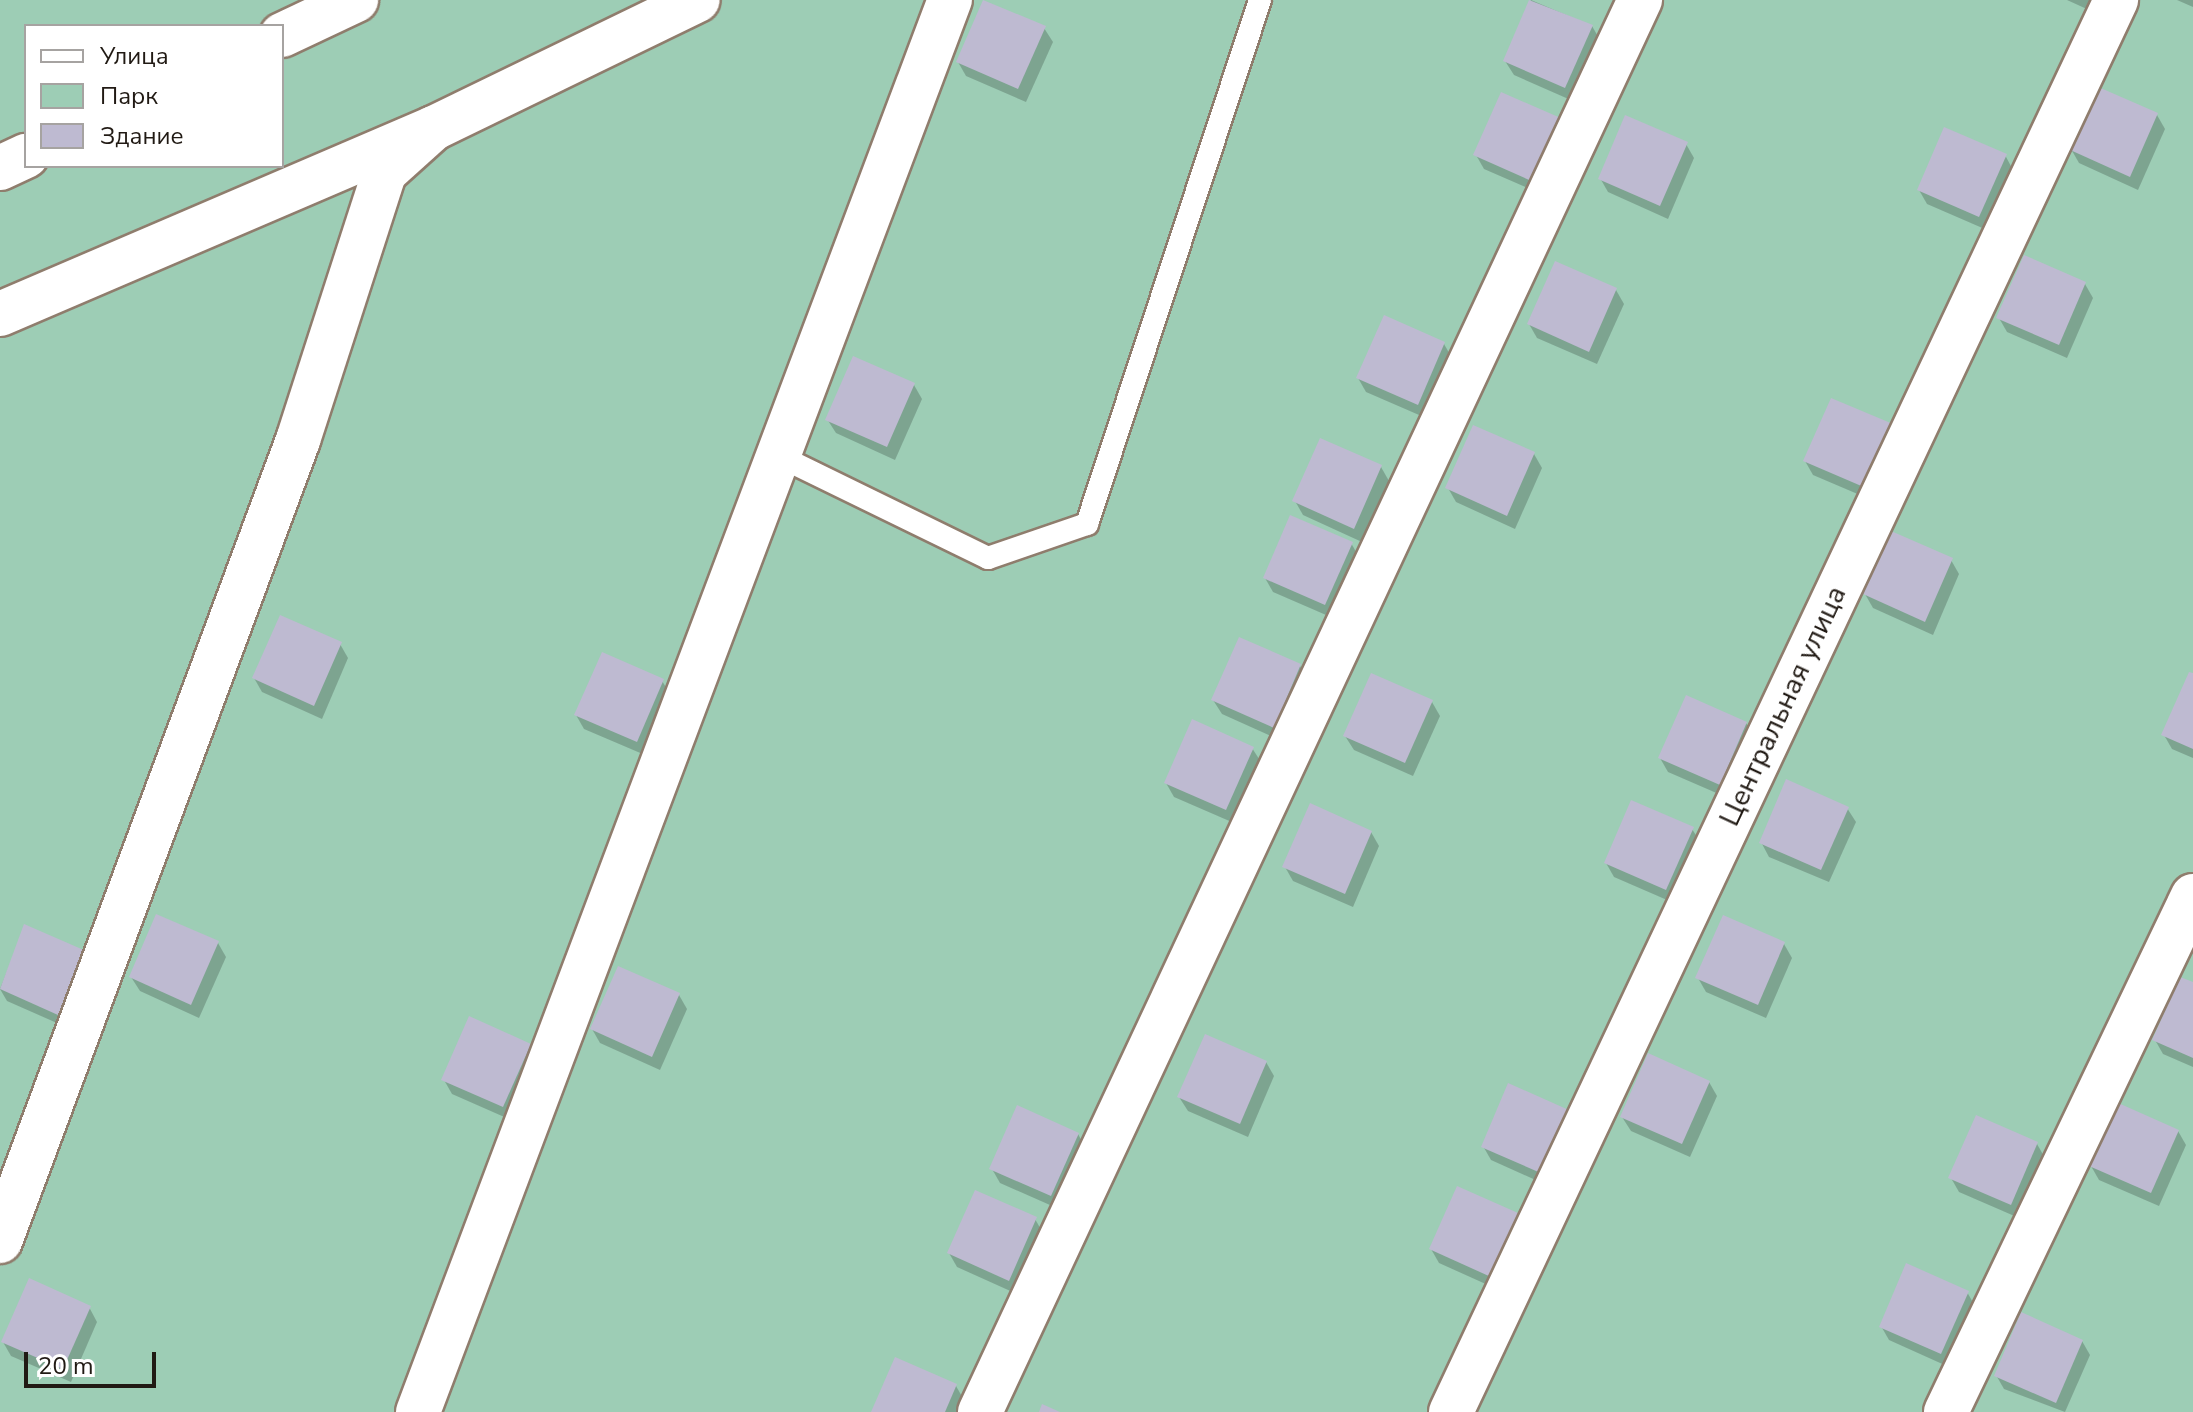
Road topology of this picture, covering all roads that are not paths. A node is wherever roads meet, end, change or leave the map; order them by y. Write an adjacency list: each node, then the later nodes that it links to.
1 (356, 0): 7 (street)
2 (698, 0): 8 (street)
3 (950, 0): 12 (street)
4 (1260, 0): 12 (lane)
5 (1640, 0): 16 (street)
6 (2116, 0): 17 (street, Центральная улица)
7 (284, 34)
8 (434, 128): 11 (street); 14 (street)
9 (24, 157): 10 (street)
10 (0, 168)
11 (0, 314)
12 (777, 455): 15 (street)
13 (2193, 896): 18 (street)
14 (0, 1241)
15 (418, 1412)
16 (980, 1412)
17 (1451, 1412)
18 (1946, 1412)

